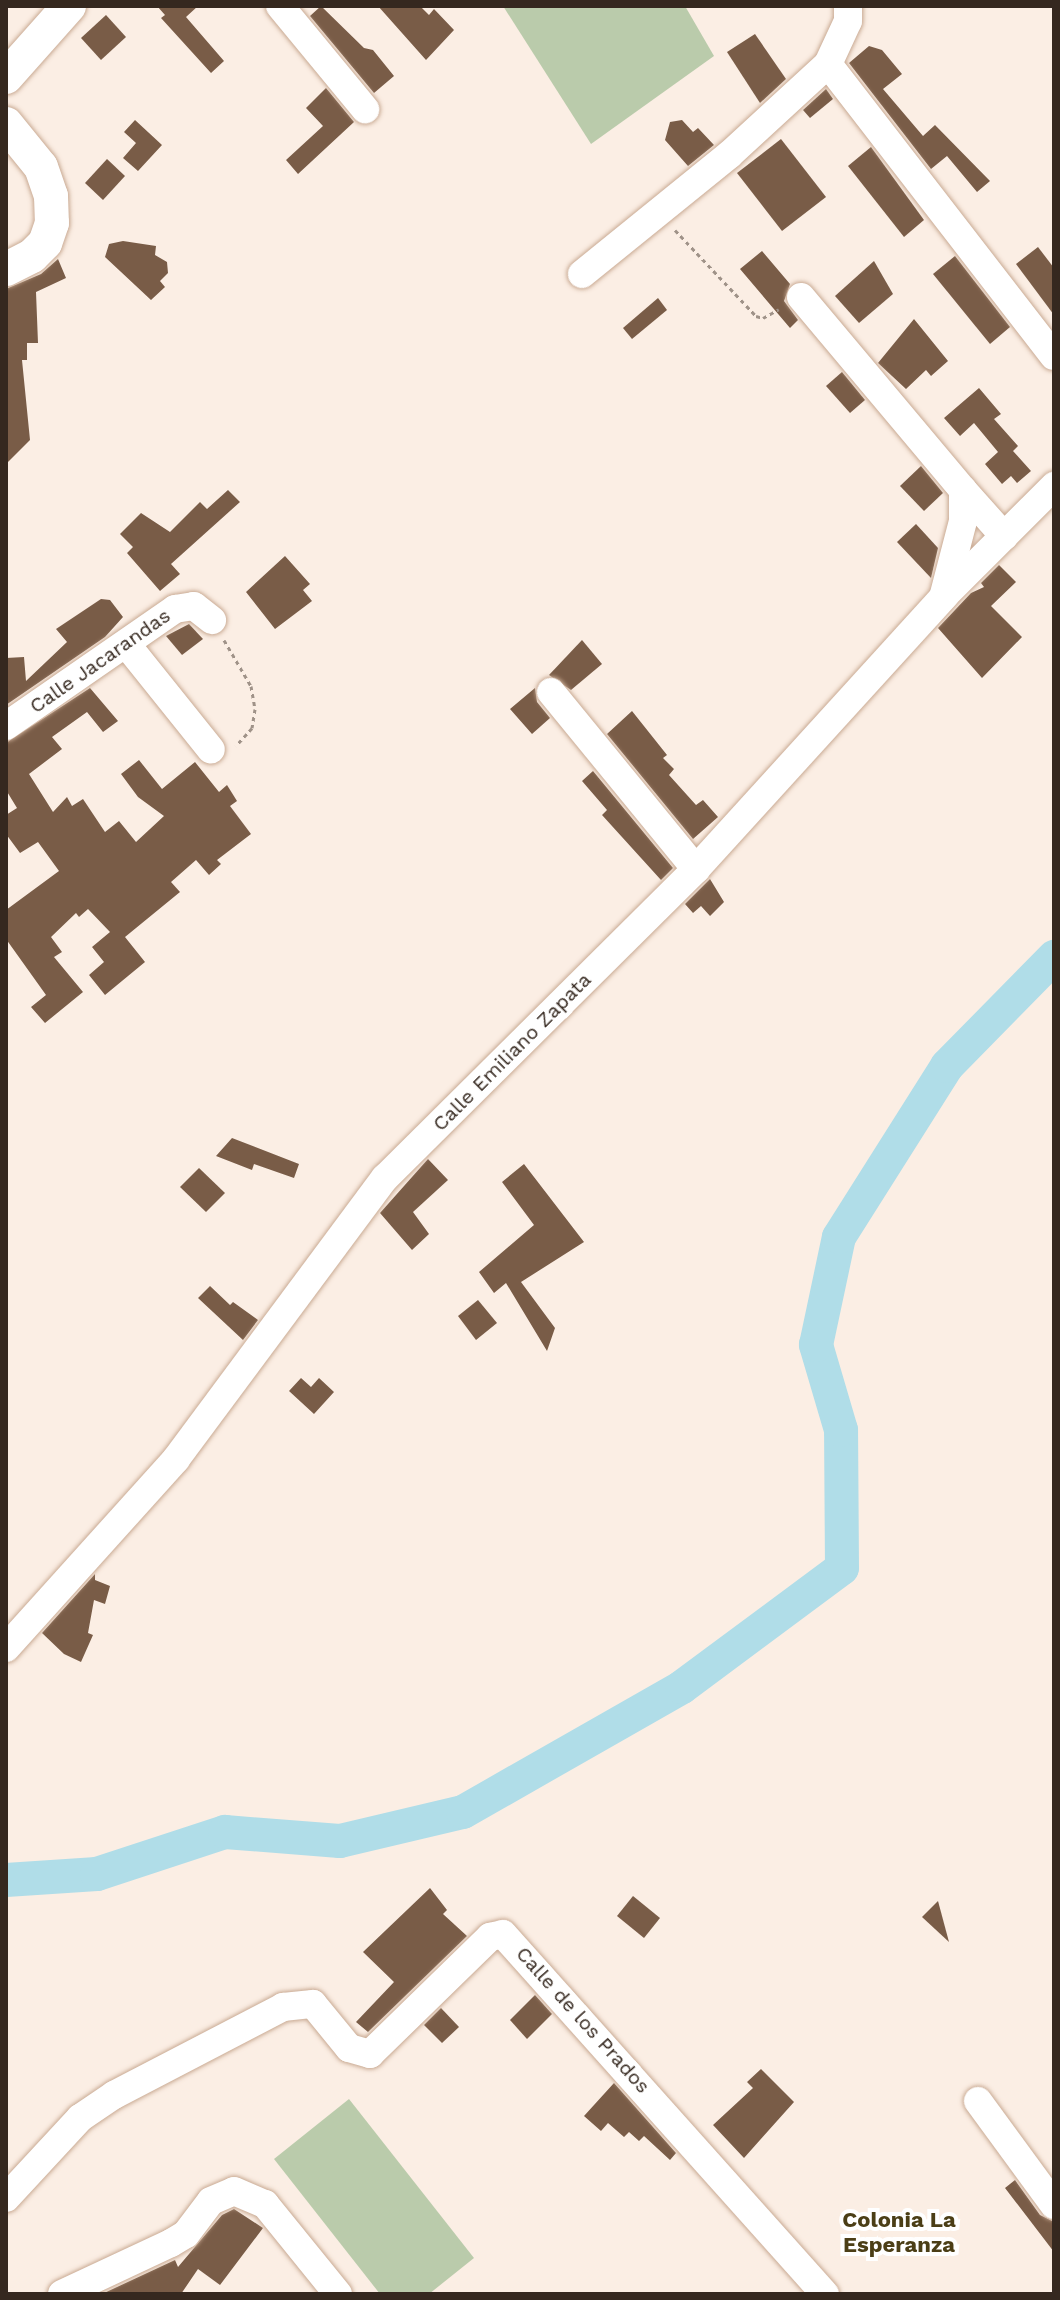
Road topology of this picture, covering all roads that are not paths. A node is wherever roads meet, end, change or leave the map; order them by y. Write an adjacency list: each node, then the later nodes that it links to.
1 (69, 6): 5 (main road)
2 (280, 6): 6 (street)
3 (848, 6): 4 (street)
4 (828, 64): 9 (street); 11 (street)
5 (6, 77)
6 (365, 109)
7 (6, 124): 8 (main road)
8 (6, 269)
9 (582, 274)
10 (801, 297): 13 (street)
11 (1054, 356)
12 (1054, 486): 14 (street, Calle Emiliano Zapata)
13 (963, 490): 14 (street); 15 (street)
14 (1004, 536): 15 (street, Calle Emiliano Zapata)
15 (944, 596): 21 (street, Calle Emiliano Zapata)
16 (212, 620): 17 (street, Calle Jacarandas)
17 (127, 645): 19 (street, Calle Jacarandas); 20 (street)
18 (551, 692): 21 (street)
19 (6, 726)
20 (211, 750)
21 (696, 869): 22 (street, Calle Emiliano Zapata)
22 (6, 1648)
23 (978, 2101): 25 (street)
24 (6, 2198): 28 (street, Calle de los Prados)
25 (1054, 2205)
26 (62, 2294): 27 (street)
27 (338, 2294)
28 (825, 2294)

